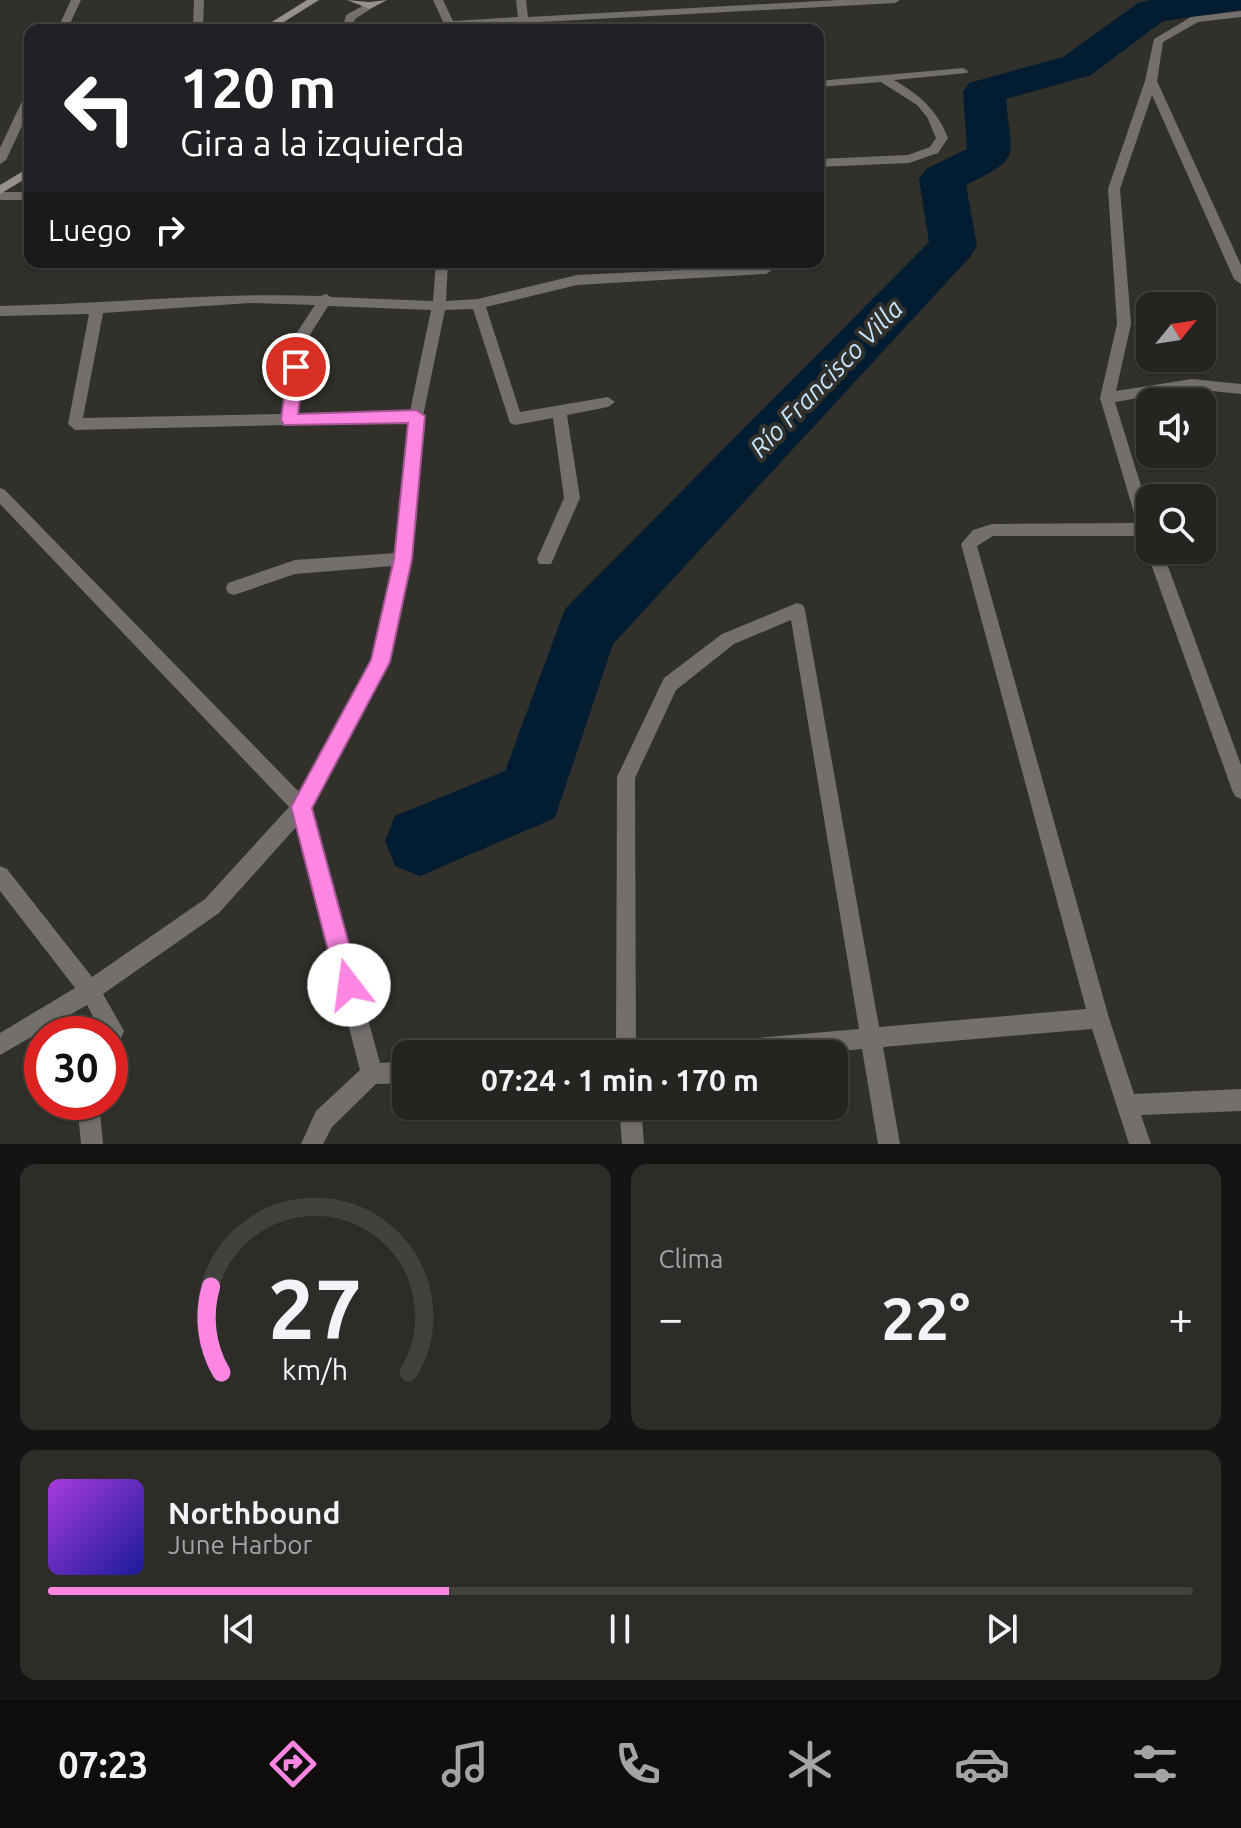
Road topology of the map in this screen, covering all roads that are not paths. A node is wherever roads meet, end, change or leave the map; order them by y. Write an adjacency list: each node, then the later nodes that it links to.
1 (76, 0): 16 (street)
2 (199, 0): 17 (street)
3 (314, 0): 18 (street)
4 (352, 0): 12 (street)
5 (382, 0): 12 (street)
6 (438, 0): 15 (street)
7 (521, 0): 15 (street)
8 (661, 0): 13 (street)
9 (895, 0): 10 (street)
10 (854, 1): 11 (street)
11 (756, 4): 13 (street)
12 (370, 6): 19 (street)
13 (665, 12): 15 (street)
14 (1241, 15): 22 (street)
15 (523, 20)
16 (65, 24)
17 (198, 24)
18 (274, 24)
19 (348, 24)
20 (963, 71): 21 (street)
21 (885, 80): 23 (street); 26 (street)
22 (1151, 81): 34 (street); 42 (street)
23 (824, 84)
24 (24, 110): 25 (street)
25 (0, 160)
26 (824, 163)
27 (24, 175): 28 (street)
28 (0, 190)
29 (0, 196): 30 (street)
30 (24, 196)
31 (442, 268): 38 (street)
32 (576, 268): 35 (street)
33 (766, 270): 35 (street)
34 (1241, 279)
35 (577, 280): 37 (street)
36 (326, 299): 38 (street); 39 (street); 46 (street)
37 (478, 304): 38 (street); 44 (street)
38 (439, 306): 45 (street)
39 (97, 309): 40 (street); 46 (street)
40 (0, 311)
41 (1241, 389): 42 (street)
42 (1107, 398): 48 (street)
43 (608, 402): 44 (street)
44 (559, 411): 51 (street)
45 (416, 416): 46 (street); 50 (street)
46 (289, 420)
47 (0, 494): 55 (street)
48 (1136, 494)
49 (1136, 534): 59 (street)
50 (403, 559): 53 (street); 55 (street)
51 (545, 559)
52 (1159, 564): 54 (street)
53 (234, 588)
54 (1241, 790)
55 (301, 807): 57 (street); 65 (street)
56 (0, 876): 57 (street)
57 (90, 991): 58 (street); 63 (street)
58 (105, 1016)
59 (1099, 1018): 60 (street); 67 (street)
60 (870, 1039): 61 (street); 62 (street); 73 (street)
61 (626, 1040)
62 (848, 1041)
63 (0, 1045)
64 (392, 1073): 65 (street)
65 (372, 1074): 71 (street)
66 (1241, 1100): 67 (street)
67 (1129, 1105): 74 (street)
68 (90, 1120): 70 (street)
69 (631, 1120): 72 (street)
70 (92, 1144)
71 (312, 1144)
72 (633, 1144)
73 (889, 1144)
74 (1140, 1144)

